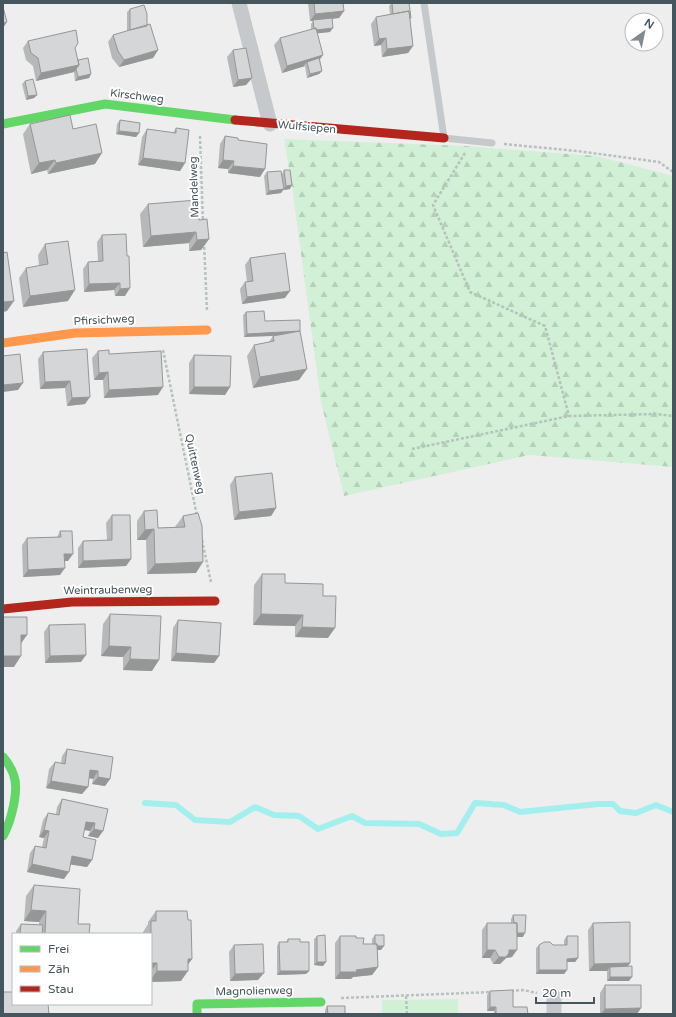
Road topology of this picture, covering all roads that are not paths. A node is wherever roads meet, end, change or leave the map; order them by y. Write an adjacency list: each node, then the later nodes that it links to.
1 (239, 3): 4 (street, Wulfsiepen)
2 (424, 3): 5 (lane)
3 (3, 124): 4 (street, Kirschweg)
4 (270, 124): 5 (street, Wulfsiepen)
5 (444, 138): 6 (lane, Wulfsiepen)
6 (492, 143)
7 (207, 330): 8 (street, Pfirsichweg)
8 (3, 343)
9 (215, 601): 10 (street, Weintraubenweg)
10 (3, 609)
11 (3, 757): 12 (street)
12 (3, 836)
13 (554, 997): 16 (street)
14 (321, 1002): 15 (street, Magnolienweg)
15 (197, 1014)
16 (554, 1014)

